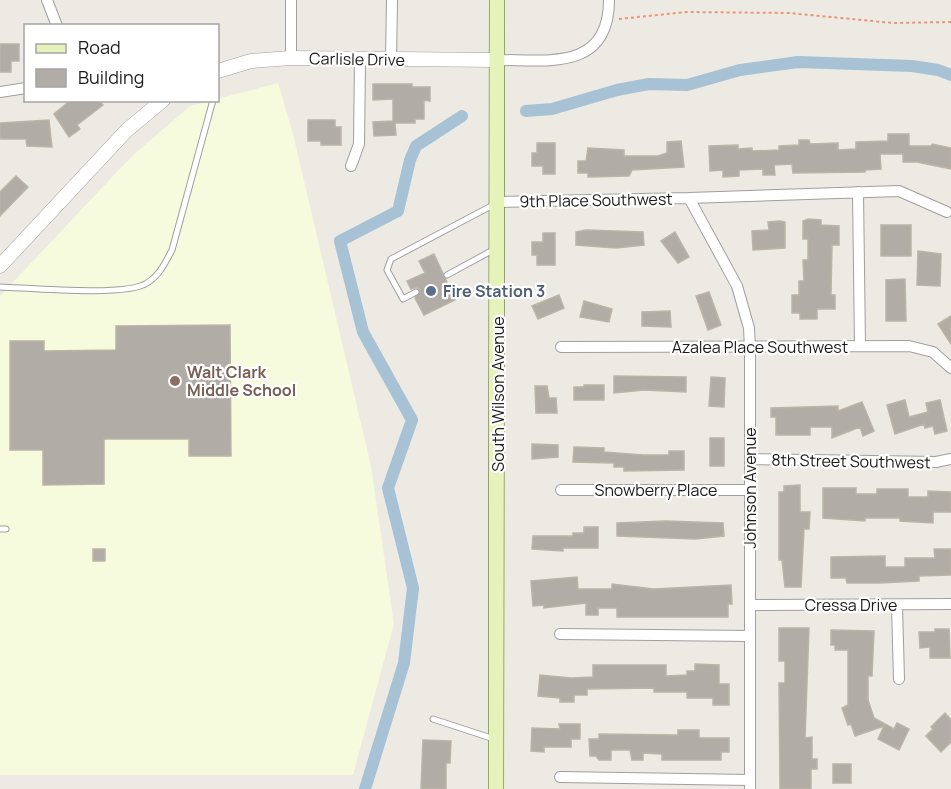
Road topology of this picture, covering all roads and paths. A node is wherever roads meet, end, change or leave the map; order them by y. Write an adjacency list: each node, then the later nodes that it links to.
1 (47, 0): 8 (street)
2 (291, 0): 9 (street)
3 (392, 0): 11 (street)
4 (497, 0): 12 (main road, South Wilson Avenue)
5 (609, 0): 6 (street)
6 (607, 21): 7 (path); 12 (street)
7 (951, 22)
8 (56, 24)
9 (291, 58): 10 (street, Carlisle Drive); 13 (street, Carlisle Drive)
10 (360, 60): 11 (street, Carlisle Drive); 18 (street)
11 (391, 60): 12 (street, Carlisle Drive)
12 (498, 60): 21 (main road, South Wilson Avenue)
13 (219, 71)
14 (24, 88): 15 (street)
15 (0, 92)
16 (161, 102): 24 (street)
17 (212, 102): 26 (lane)
18 (351, 166)
19 (858, 192): 20 (street, 9th Place Southwest); 22 (street, 9th Place Southwest); 28 (street)
20 (690, 199): 21 (street, 9th Place Southwest); 30 (street, Johnson Avenue)
21 (499, 202): 23 (main road, South Wilson Avenue); 27 (lane)
22 (947, 212)
23 (498, 247): 25 (lane); 43 (main road, South Wilson Avenue)
24 (0, 266)
25 (447, 275)
26 (0, 287)
27 (416, 292)
28 (860, 346): 30 (street, Azalea Place Southwest); 31 (street, Azalea Place Southwest)
29 (561, 347): 30 (street, Azalea Place Southwest)
30 (750, 348): 32 (street, Johnson Avenue)
31 (951, 368)
32 (750, 459): 33 (street, 8th Street Southwest); 35 (street, Johnson Avenue)
33 (951, 459)
34 (561, 490): 35 (street, Snowberry Place)
35 (751, 490): 37 (street, Johnson Avenue)
36 (951, 604): 38 (street, Cressa Drive)
37 (750, 605): 38 (street, Cressa Drive); 40 (street, Johnson Avenue)
38 (897, 606): 41 (street)
39 (560, 634): 40 (street)
40 (750, 636): 45 (street, Johnson Avenue)
41 (899, 679)
42 (433, 719): 43 (lane)
43 (496, 739): 46 (main road, South Wilson Avenue)
44 (560, 777): 45 (street)
45 (750, 784)
46 (496, 789)

